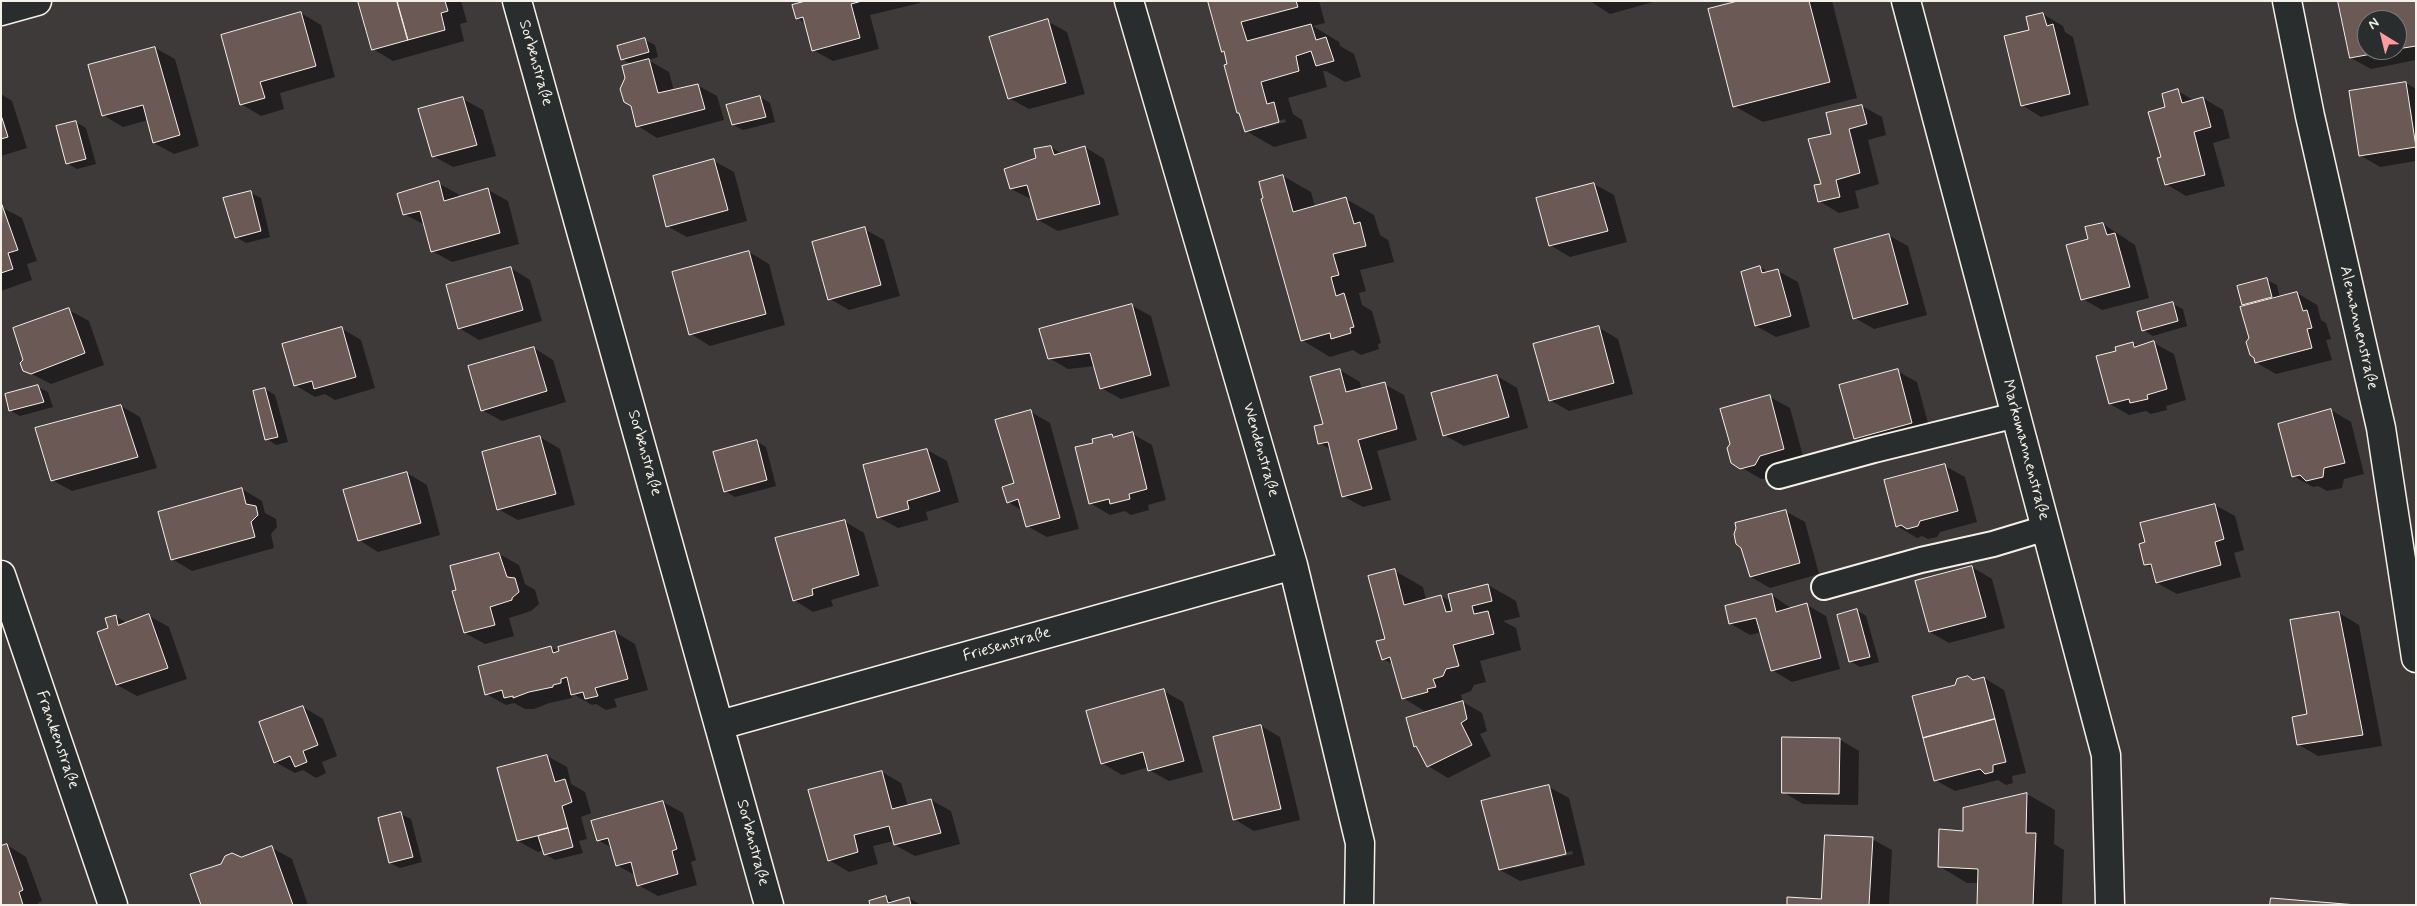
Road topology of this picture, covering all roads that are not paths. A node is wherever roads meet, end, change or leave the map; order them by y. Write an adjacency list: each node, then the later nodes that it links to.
1 (37, 1): 6 (street)
2 (518, 1): 14 (street, Sorbenstraße)
3 (1129, 1): 10 (street, Wendenstraße)
4 (1906, 1): 7 (street, Markomannenstraße)
5 (2287, 1): 13 (street, Alemannenstraße)
6 (1, 11)
7 (2016, 416): 8 (lane); 9 (street, Markomannenstraße)
8 (1779, 476)
9 (2046, 528): 12 (lane); 18 (street, Markomannenstraße)
10 (1293, 565): 14 (street, Friesenstraße); 17 (street, Wendenstraße)
11 (2, 577): 15 (street, Frankenstraße)
12 (1824, 587)
13 (2416, 658)
14 (720, 725): 16 (street, Sorbenstraße)
15 (113, 905)
16 (769, 905)
17 (1359, 905)
18 (2110, 905)

